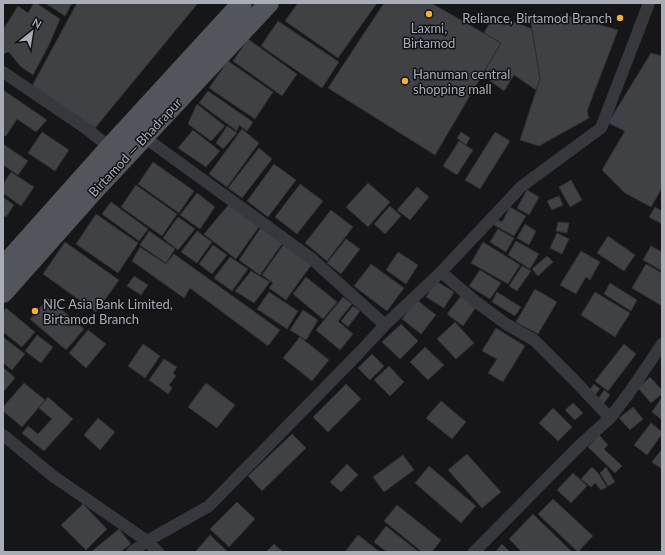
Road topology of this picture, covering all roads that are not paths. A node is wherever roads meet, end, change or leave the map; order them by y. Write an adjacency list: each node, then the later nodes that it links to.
1 (242, 3): 6 (main road, Birtamod — Bhadrapur)
2 (269, 3): 5 (main road, Birtamod — Bhadrapur)
3 (649, 3): 8 (street)
4 (3, 72): 6 (street)
5 (144, 137): 6 (main road, Birtamod — Bhadrapur); 10 (street)
6 (117, 153): 7 (main road, Birtamod — Bhadrapur); 9 (main road, Birtamod — Bhadrapur)
7 (3, 267)
8 (441, 272): 10 (street); 12 (street)
9 (3, 293)
10 (385, 325): 14 (street)
11 (662, 344): 12 (street)
12 (610, 418): 17 (street)
13 (3, 435): 14 (street)
14 (147, 541): 15 (street); 16 (street)
15 (132, 552)
16 (158, 552)
17 (474, 552)

